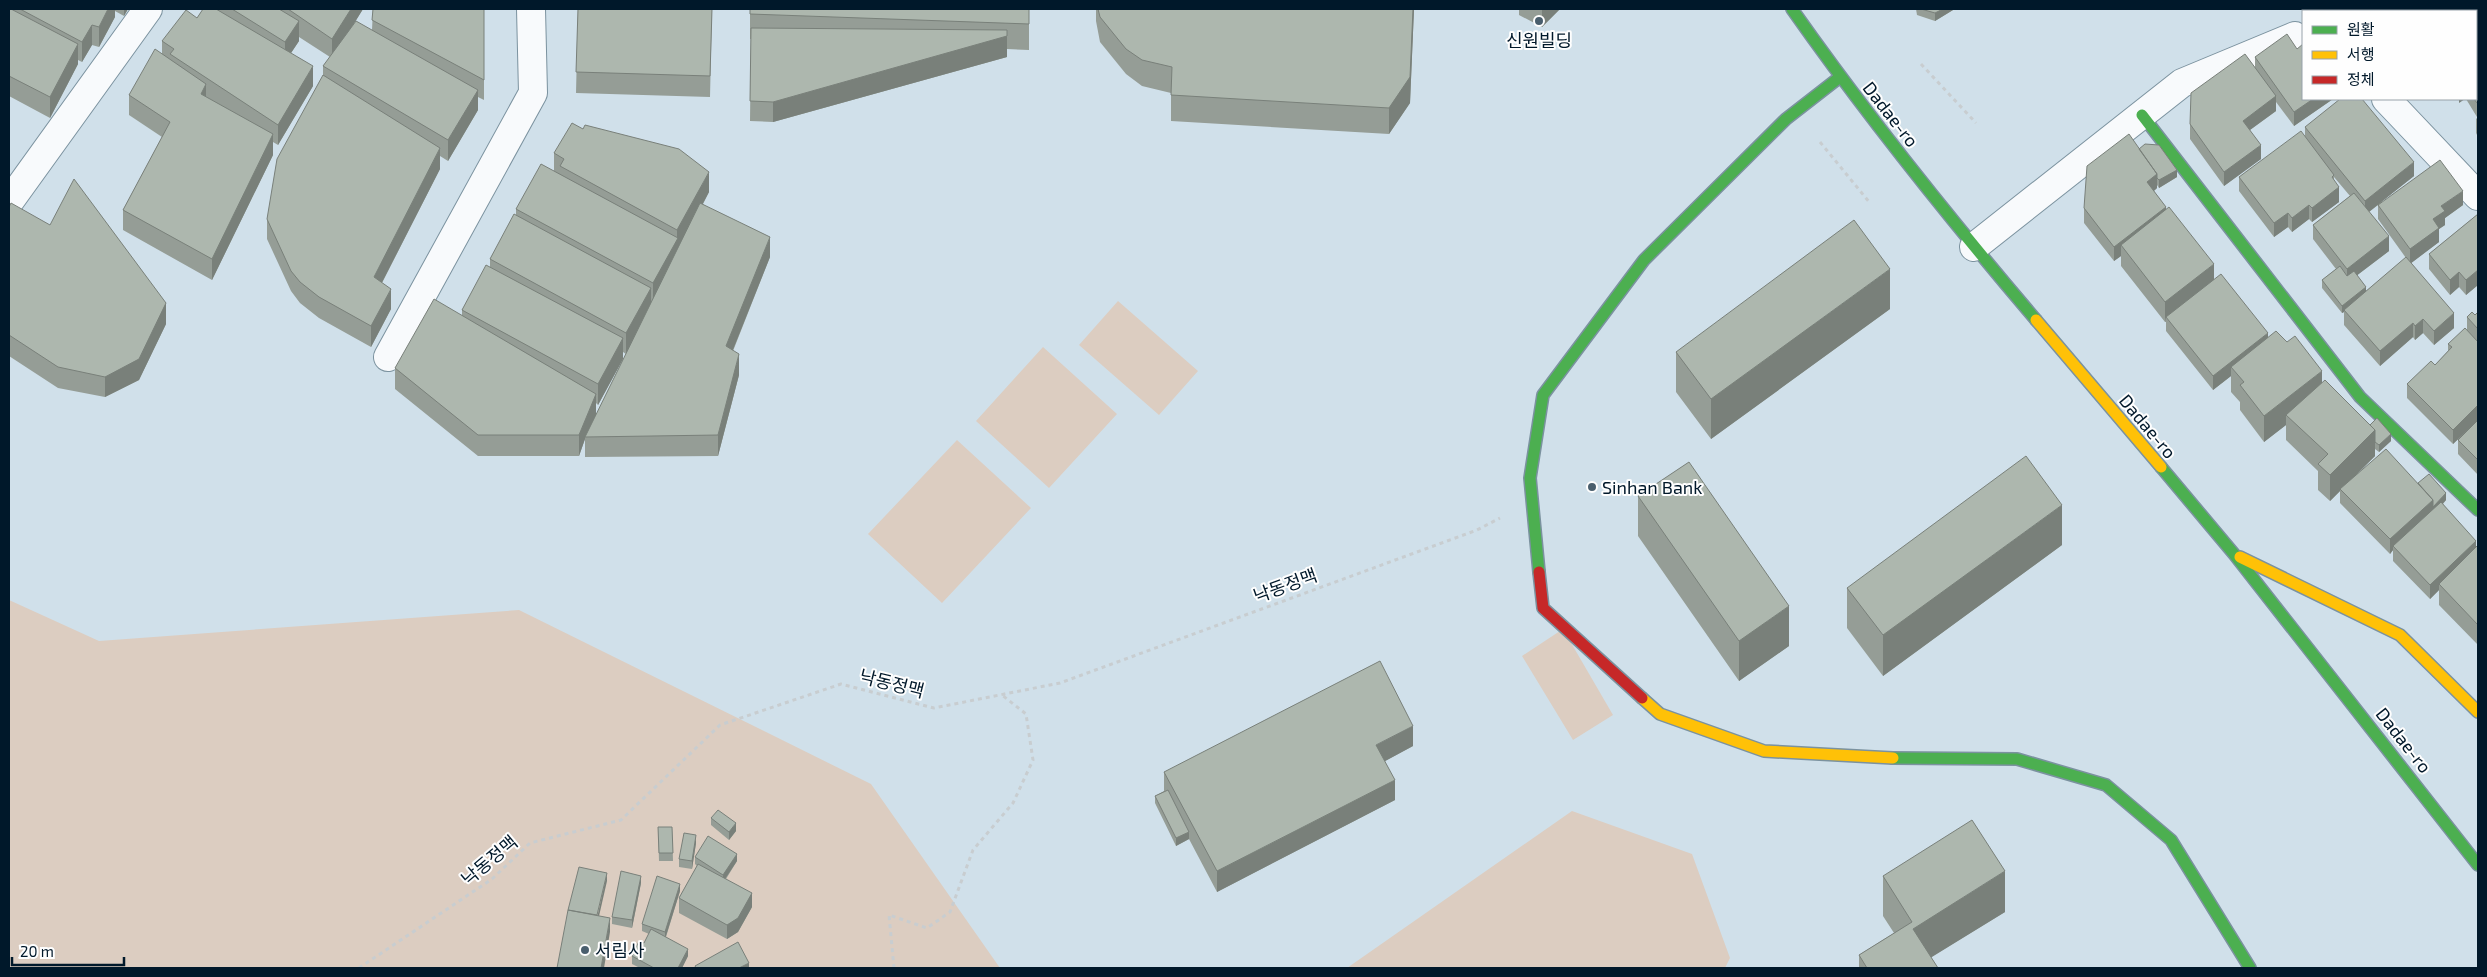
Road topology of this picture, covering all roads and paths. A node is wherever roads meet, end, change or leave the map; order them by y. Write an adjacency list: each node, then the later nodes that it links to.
1 (148, 9): 12 (street)
2 (531, 9): 15 (street)
3 (1792, 9): 6 (street, Dadae-ro)
4 (2302, 40): 8 (street)
5 (1921, 64): 9 (path)
6 (1840, 77): 14 (street, Dadae-ro); 16 (street)
7 (2387, 100): 11 (street)
8 (2142, 114): 14 (street); 17 (street)
9 (1976, 123)
10 (1820, 142): 13 (path)
11 (2478, 196)
12 (9, 202)
13 (1870, 203)
14 (1974, 248): 18 (street, Dadae-ro)
15 (388, 358)
16 (1532, 503): 19 (path, 낙동정맥); 24 (street)
17 (2478, 510)
18 (2234, 554): 20 (street); 21 (street, Dadae-ro)
19 (1002, 694): 22 (path, 낙동정맥); 23 (path)
20 (2478, 712)
21 (2478, 864)
22 (358, 968)
23 (894, 968)
24 (2250, 968)

